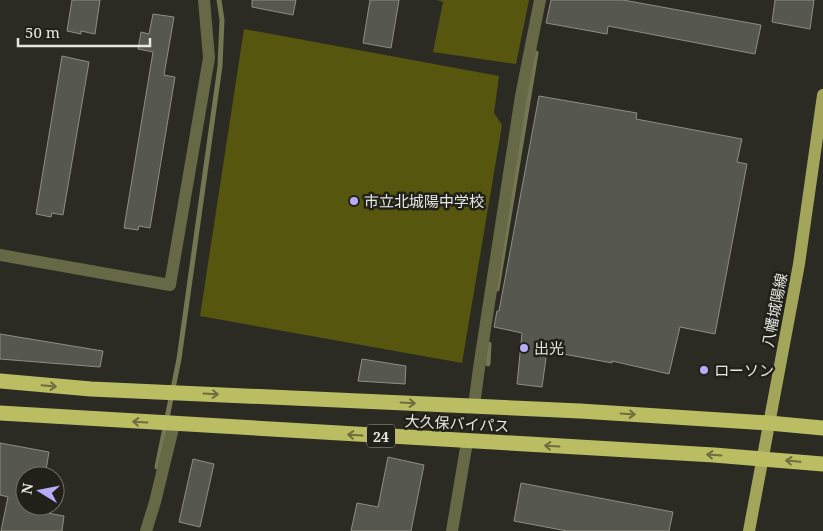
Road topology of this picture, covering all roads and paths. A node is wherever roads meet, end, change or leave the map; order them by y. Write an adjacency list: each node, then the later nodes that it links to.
1 (204, 0): 4 (street)
2 (540, 0): 6 (street)
3 (823, 95): 8 (main road, 八幡城陽線)
4 (0, 255)
5 (0, 382): 6 (highway, 大久保バイパス / 24, one-way to 6)
6 (474, 406): 8 (highway, 大久保バイパス / 24, one-way to 8)
7 (0, 413): 9 (highway, 大久保バイパス / 24, one-way to 7)
8 (769, 423): 10 (highway, 大久保バイパス / 24); 12 (main road, 八幡城陽線)
9 (174, 424): 11 (highway, 大久保バイパス / 24, one-way to 9); 14 (street)
10 (823, 428)
11 (467, 442): 12 (highway, 大久保バイパス / 24, one-way to 11); 15 (street)
12 (763, 458): 13 (highway, 大久保バイパス / 24, one-way to 12); 16 (main road, 八幡城陽線)
13 (823, 464)
14 (146, 531)
15 (452, 531)
16 (749, 531)

